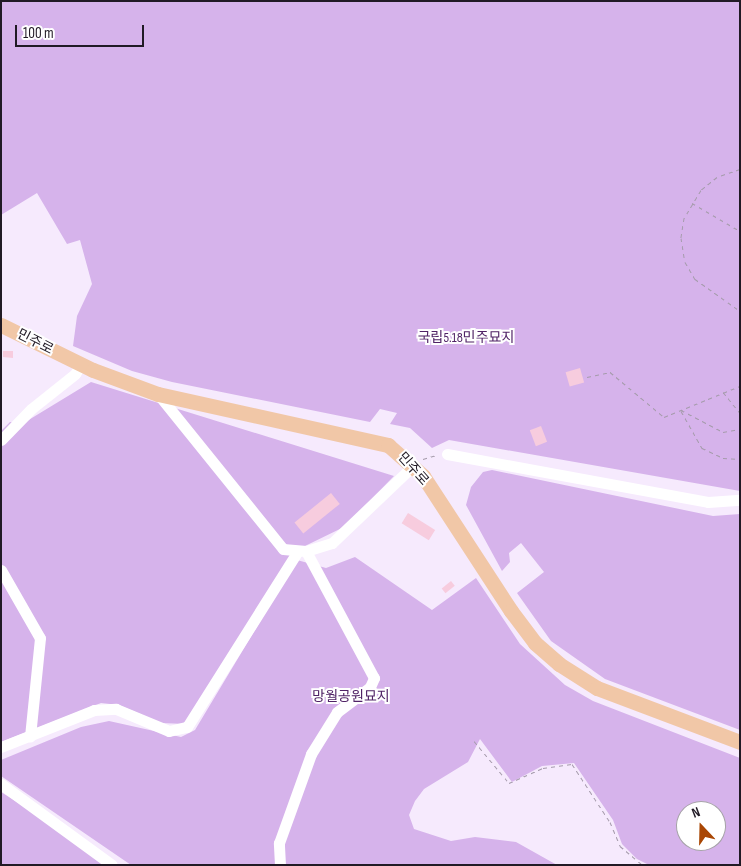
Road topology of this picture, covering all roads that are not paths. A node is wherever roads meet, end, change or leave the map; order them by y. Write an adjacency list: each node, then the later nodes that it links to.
1 (1, 325): 2 (main road, 민주로)
2 (81, 364): 3 (main road, 민주로); 4 (lane)
3 (158, 394): 6 (main road, 민주로); 8 (lane)
4 (1, 440)
5 (447, 454): 7 (lane)
6 (414, 465): 8 (lane); 11 (main road, 민주로)
7 (740, 500)
8 (301, 552): 10 (lane); 15 (lane)
9 (1, 570): 10 (lane)
10 (30, 736): 12 (lane)
11 (740, 742)
12 (1, 747)
13 (1, 784): 14 (lane)
14 (112, 865)
15 (280, 865)

